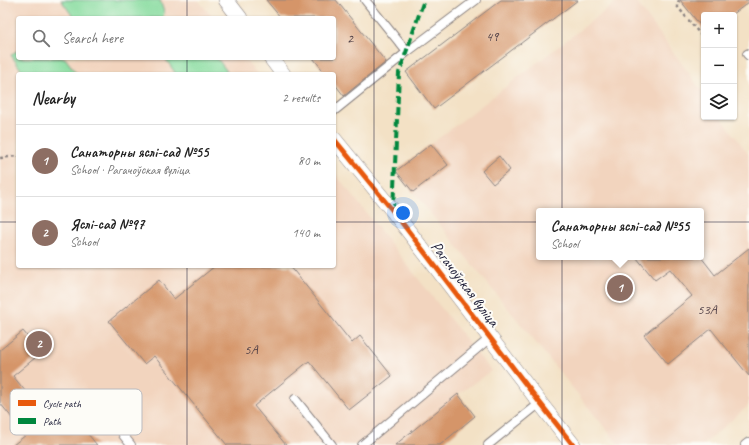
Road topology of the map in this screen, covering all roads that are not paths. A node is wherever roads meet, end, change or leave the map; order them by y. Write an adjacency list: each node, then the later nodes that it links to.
1 (226, 0): 4 (street)
2 (365, 0): 5 (lane)
3 (476, 0): 5 (lane)
4 (238, 16)
5 (407, 52): 10 (lane)
6 (749, 53): 7 (lane)
7 (749, 56)
8 (272, 60): 9 (street)
9 (282, 72)
10 (336, 109)
11 (336, 141): 12 (street, Рагачоўская вуліца)
12 (490, 338): 14 (street, Рагачоўская вуліца); 19 (lane)
13 (295, 399): 18 (lane)
14 (540, 403): 20 (lane); 21 (street, Рагачоўская вуліца)
15 (124, 435): 17 (lane)
16 (749, 442): 22 (lane)
17 (131, 445)
18 (332, 445)
19 (362, 445)
20 (488, 445)
21 (574, 445)
22 (745, 445)

